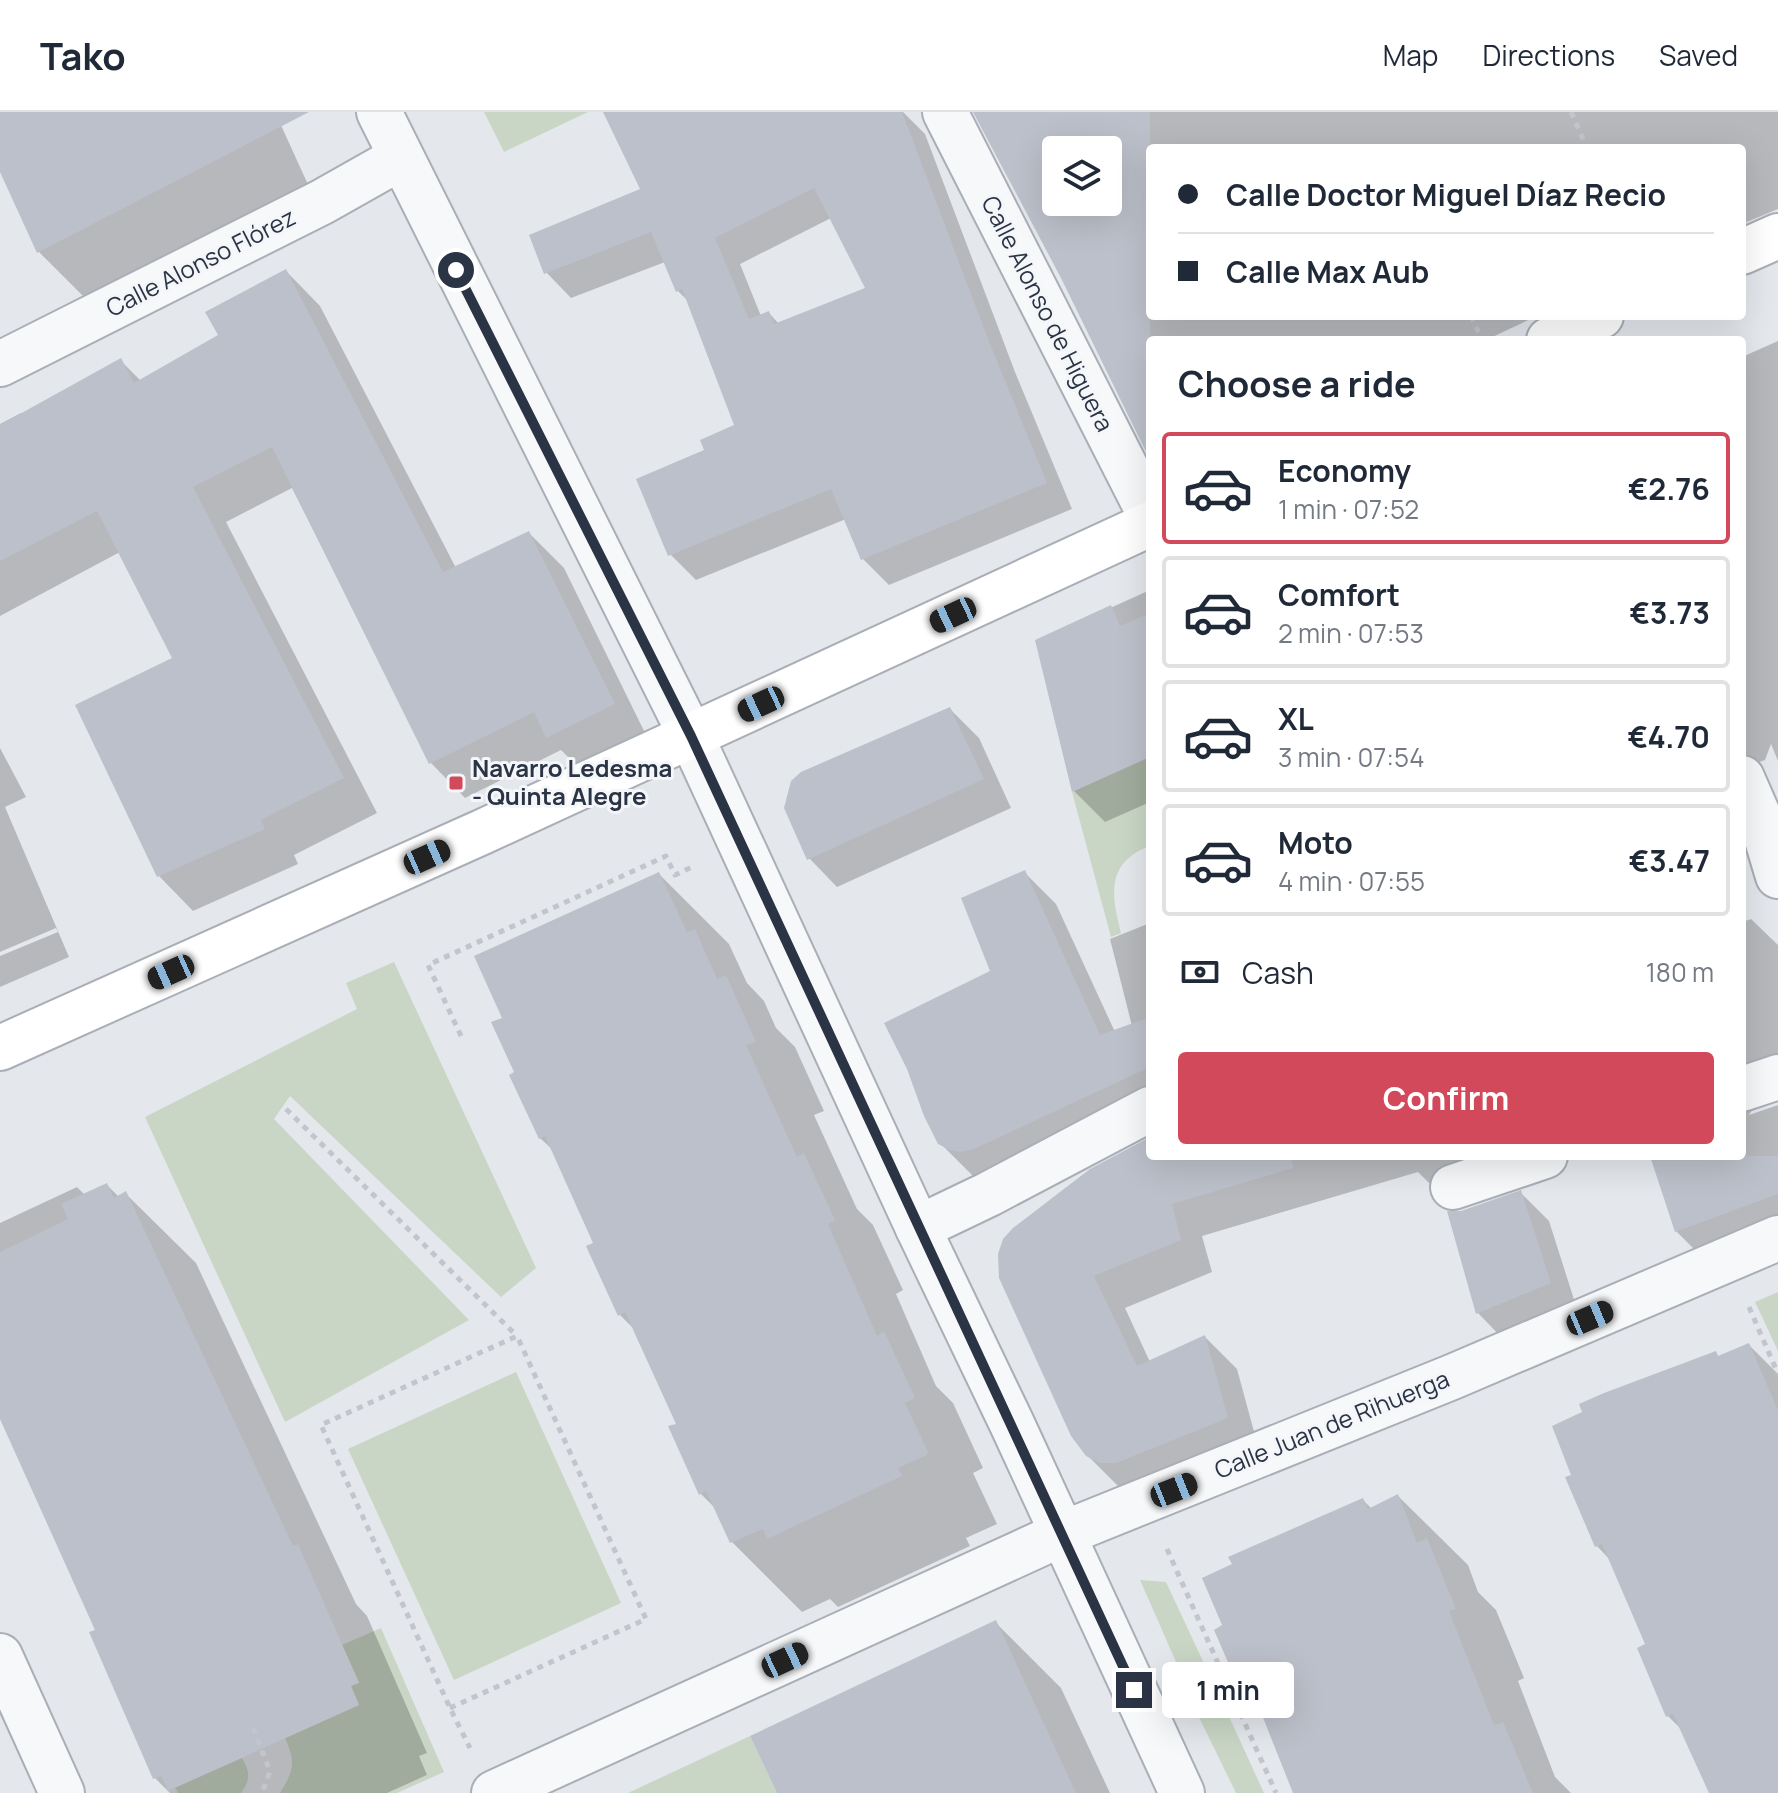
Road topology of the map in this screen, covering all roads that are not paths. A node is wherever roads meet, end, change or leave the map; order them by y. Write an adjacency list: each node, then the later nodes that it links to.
1 (379, 112): 3 (street)
2 (945, 112): 9 (street, Calle Alonso de Higuera)
3 (400, 158): 8 (street, Calle Alonso Flórez); 11 (street)
4 (1778, 236): 5 (main road)
5 (1746, 250)
6 (1592, 320): 7 (main road)
7 (1558, 336)
8 (0, 364)
9 (1146, 507)
10 (1146, 526): 11 (main road)
11 (691, 736): 14 (main road); 20 (street)
12 (1746, 787): 13 (street)
13 (1765, 871)
14 (0, 1048)
15 (1778, 1077): 16 (street)
16 (1746, 1088)
17 (1146, 1111): 20 (street)
18 (1533, 1160): 19 (street)
19 (1453, 1187)
20 (918, 1228): 22 (street)
21 (1778, 1238): 22 (street, Calle Juan de Rihuerga)
22 (1062, 1534): 25 (street, Calle Juan de Rihuerga); 26 (street)
23 (0, 1656): 24 (street)
24 (62, 1793)
25 (494, 1793)
26 (1182, 1793)

